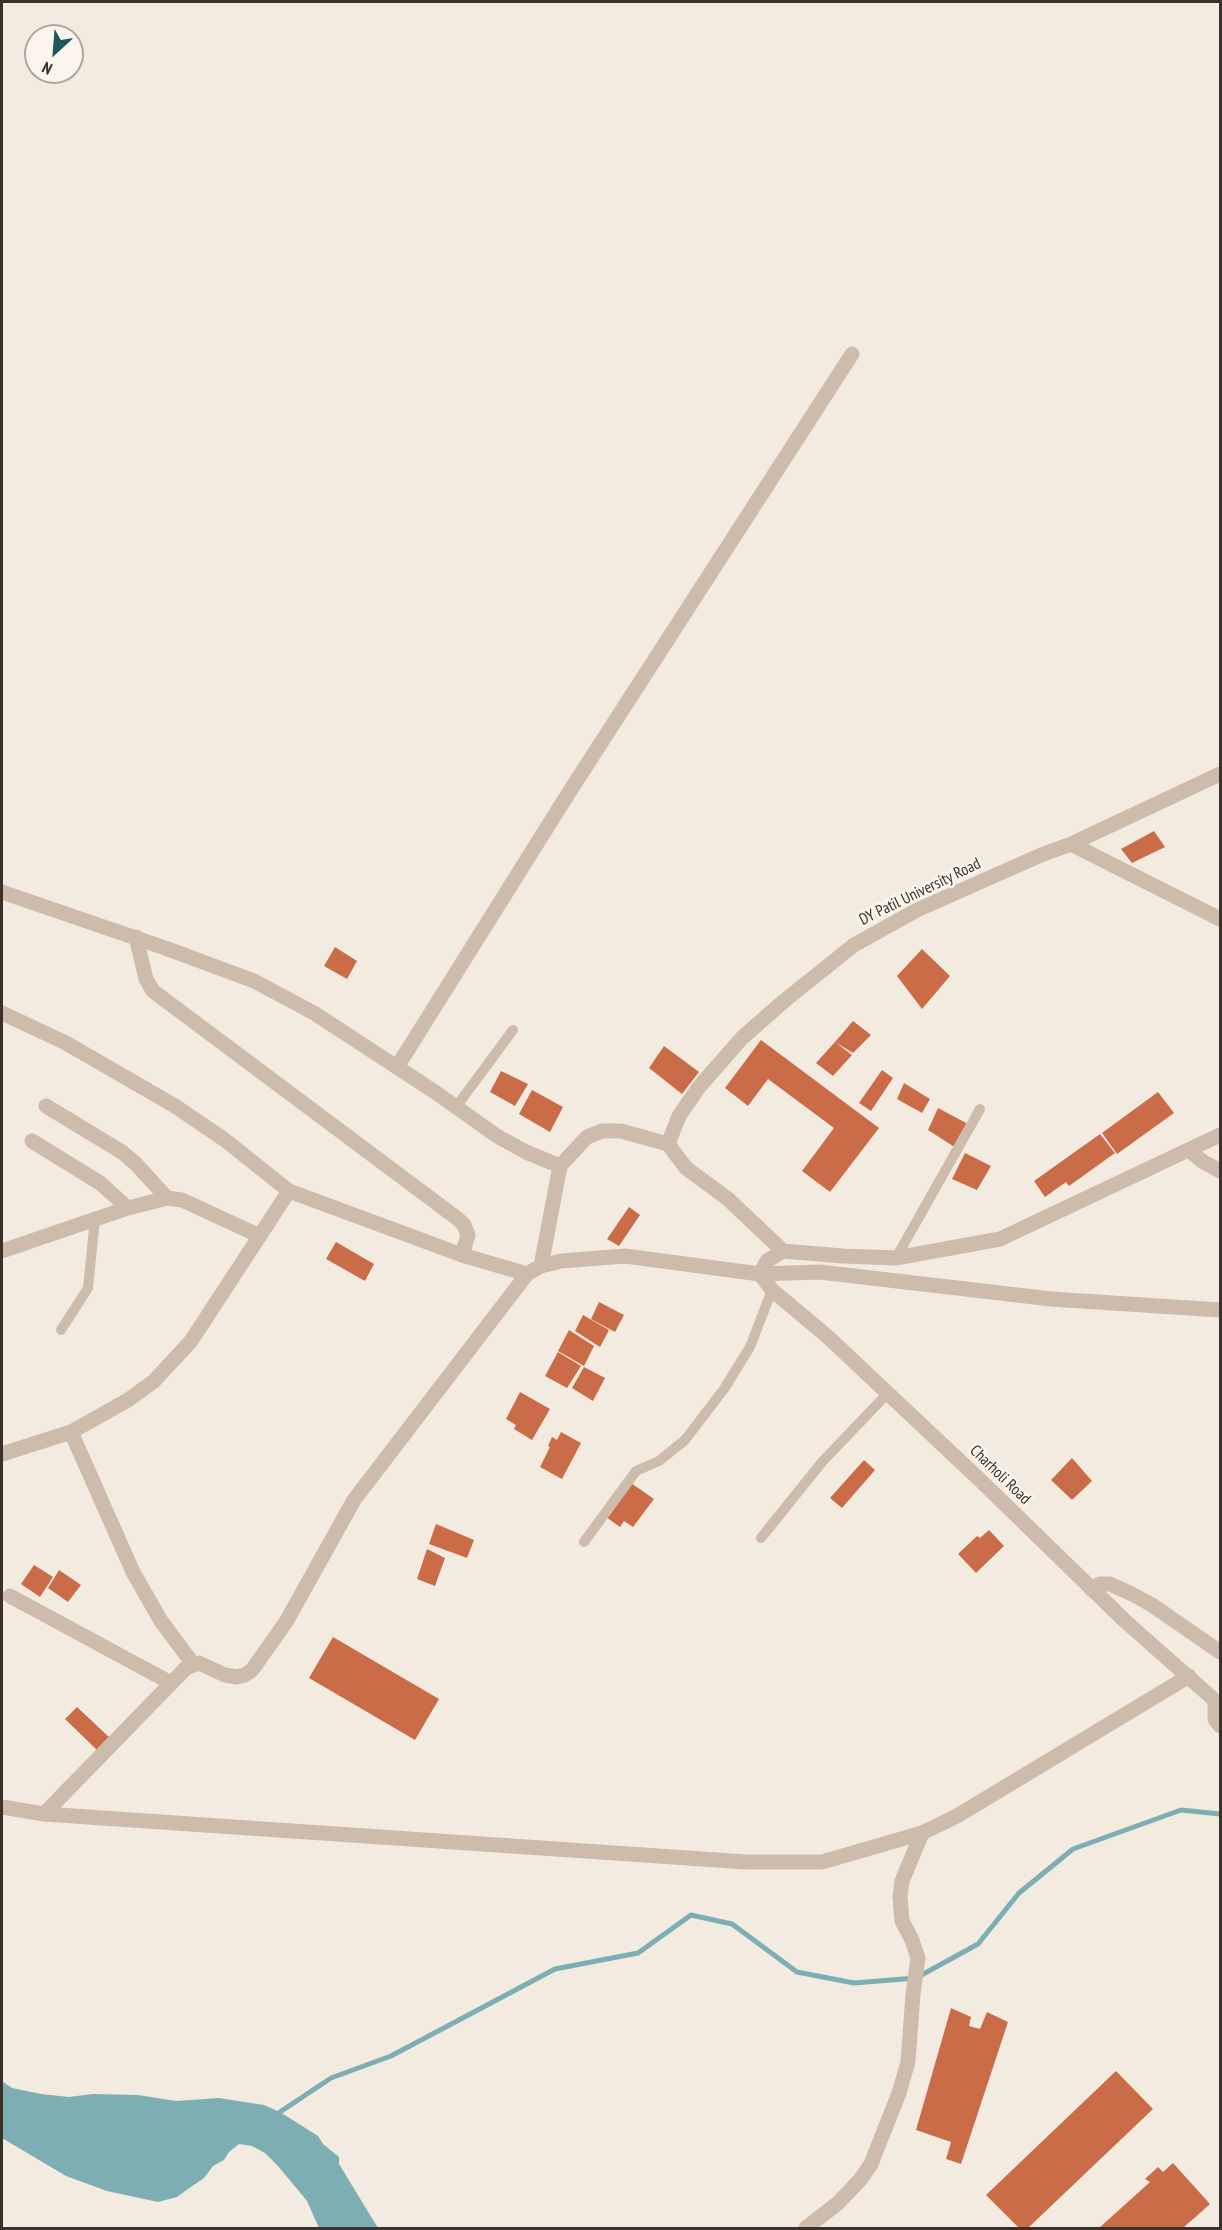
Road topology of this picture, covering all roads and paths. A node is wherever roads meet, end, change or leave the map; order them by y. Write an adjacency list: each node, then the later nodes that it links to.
1 (852, 354): 9 (street)
2 (1221, 774): 3 (street, DY Patil University Road)
3 (1071, 844): 5 (street); 15 (street, DY Patil University Road)
4 (2, 892): 6 (street)
5 (1221, 919)
6 (136, 938): 9 (street); 26 (street)
7 (2, 1013): 19 (street)
8 (513, 1030): 11 (lane)
9 (397, 1067): 11 (street)
10 (46, 1106): 20 (street)
11 (456, 1107): 17 (street)
12 (980, 1109): 27 (lane)
13 (1221, 1135): 16 (street)
14 (32, 1141): 21 (street)
15 (668, 1144): 17 (street); 25 (street)
16 (1189, 1150): 18 (street); 27 (street)
17 (560, 1166): 28 (street)
18 (1221, 1171)
19 (288, 1191): 23 (street); 26 (street)
20 (167, 1198): 21 (street); 23 (street)
21 (128, 1208): 22 (street)
22 (95, 1219): 24 (street); 33 (lane)
23 (260, 1236): 35 (street)
24 (2, 1251)
25 (783, 1251): 27 (street); 30 (street)
26 (462, 1255): 29 (street)
27 (896, 1258)
28 (541, 1266): 29 (street); 30 (street)
29 (526, 1274): 42 (street)
30 (760, 1274): 31 (street, Charholi Road); 32 (street)
31 (772, 1290): 34 (street, Charholi Road); 38 (lane)
32 (1221, 1310)
33 (61, 1330)
34 (888, 1393): 37 (lane); 39 (street, Charholi Road)
35 (71, 1432): 36 (street); 42 (street)
36 (2, 1454)
37 (761, 1538)
38 (584, 1542)
39 (1091, 1589): 41 (street); 43 (street, Charholi Road)
40 (10, 1596): 44 (street)
41 (1221, 1652)
42 (193, 1664): 44 (street)
43 (1189, 1676): 45 (street, Charholi Road); 49 (street)
44 (171, 1683): 48 (street)
45 (1218, 1703): 46 (street, Charholi Road)
46 (1221, 1726)
47 (2, 1807): 48 (street)
48 (44, 1814): 49 (street)
49 (922, 1833): 50 (street)
50 (806, 2229)

